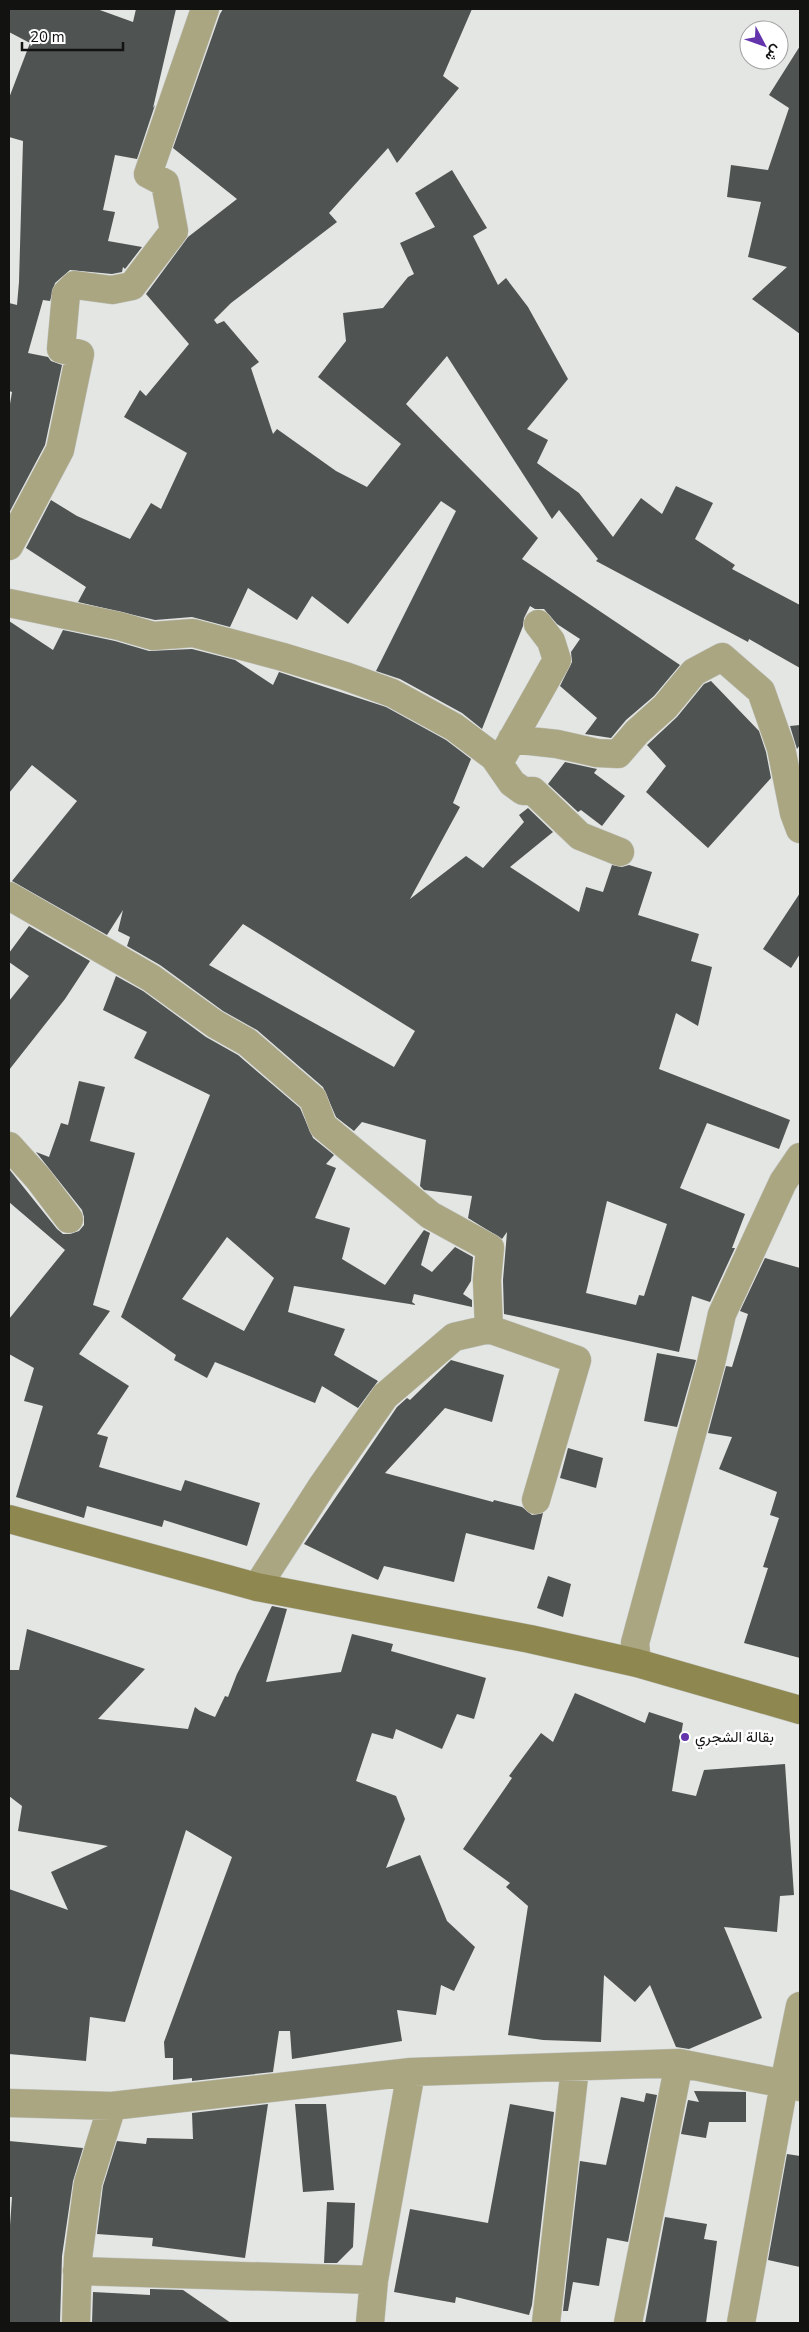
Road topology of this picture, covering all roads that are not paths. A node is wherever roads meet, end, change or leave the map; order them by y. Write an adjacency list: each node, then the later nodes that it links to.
1 (205, 9): 2 (street)
2 (9, 546)
3 (9, 603): 6 (street)
4 (538, 624): 5 (street)
5 (512, 739): 6 (street); 7 (street)
6 (499, 764): 8 (street)
7 (800, 829)
8 (620, 852)
9 (9, 896): 13 (street)
10 (9, 1146): 12 (street)
11 (800, 1157): 17 (street)
12 (69, 1219)
13 (489, 1329): 14 (street); 16 (street)
14 (536, 1500)
15 (9, 1519): 16 (main road)
16 (257, 1587): 17 (main road)
17 (636, 1663): 18 (main road)
18 (800, 1710)
19 (800, 2006): 23 (street)
20 (679, 2063): 21 (street); 23 (street); 31 (street)
21 (575, 2068): 22 (street); 30 (street)
22 (411, 2072): 25 (street); 27 (street)
23 (792, 2086): 32 (street)
24 (9, 2103): 25 (street)
25 (112, 2106): 26 (street)
26 (78, 2271): 27 (street); 28 (street)
27 (374, 2280): 29 (street)
28 (76, 2323)
29 (370, 2323)
30 (546, 2323)
31 (628, 2323)
32 (740, 2323)

